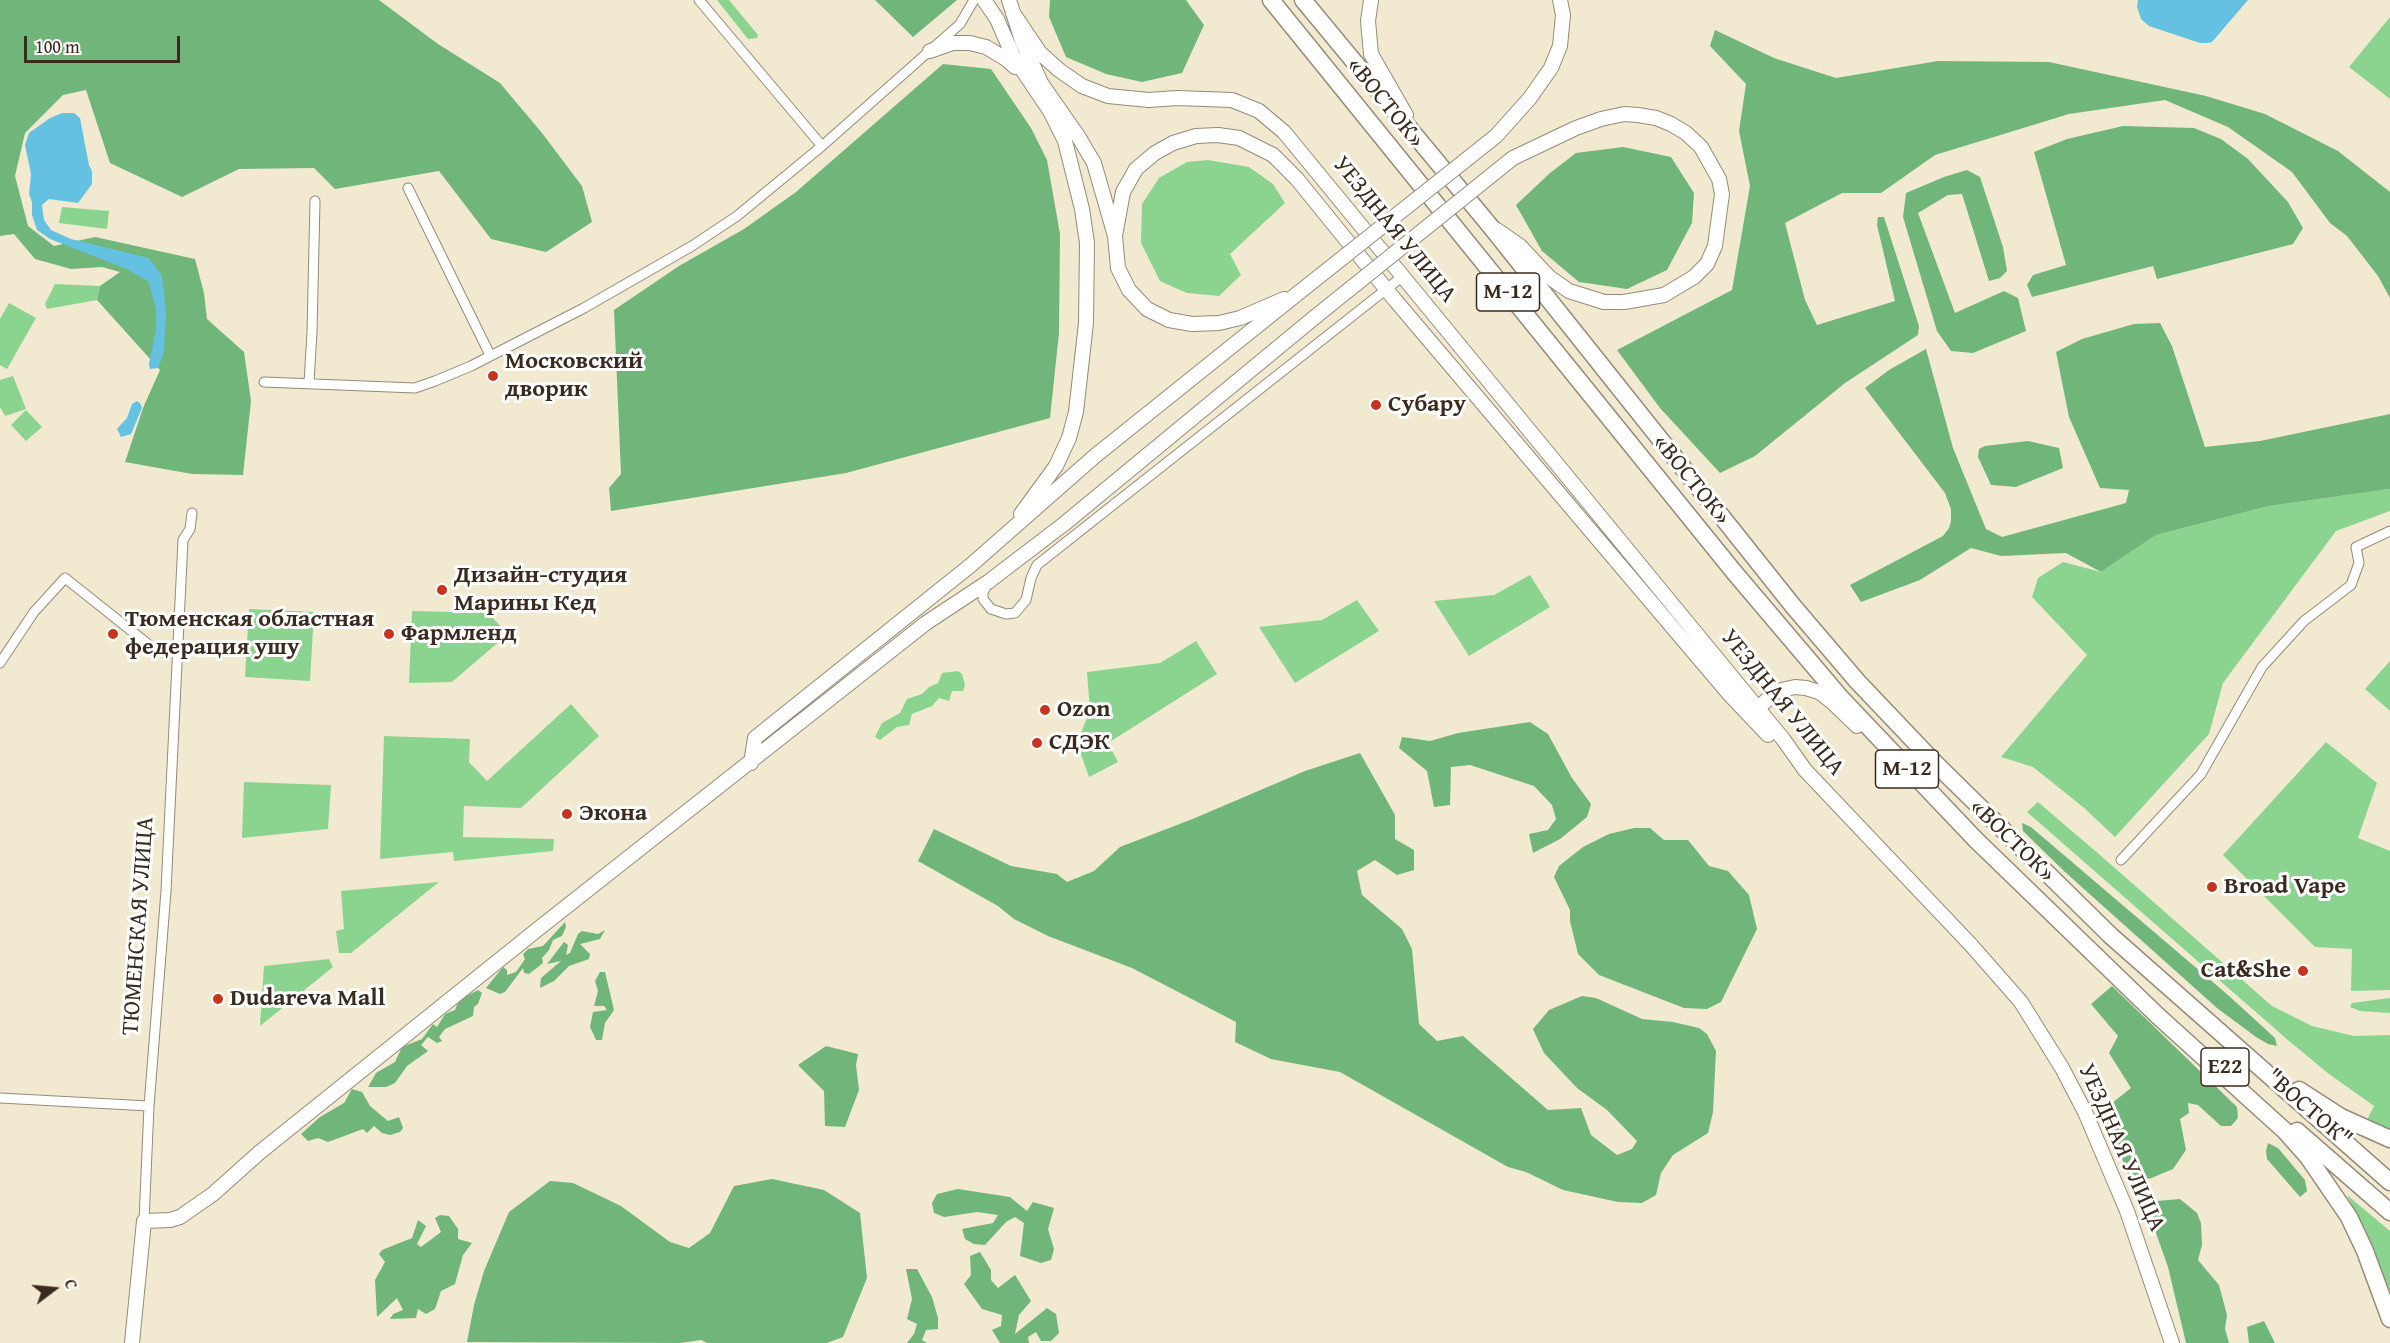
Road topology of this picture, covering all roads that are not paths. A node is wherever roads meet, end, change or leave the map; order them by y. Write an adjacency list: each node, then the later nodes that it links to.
1 (699, 0): 14 (street)
2 (974, 0): 10 (street)
3 (984, 0): 11 (street)
4 (1262, 0): 9 (street)
5 (1303, 0): 13 (highway, «ВОСТОК» / М-12)
6 (1371, 0): 13 (street)
7 (1560, 0): 21 (street, bridge)
8 (1011, 6): 12 (street); 19 (street, УЕЗДНАЯ УЛИЦА)
9 (1276, 6): 34 (highway, «ВОСТОК» / М-12)
10 (930, 51): 11 (street); 14 (street)
11 (1024, 75): 12 (street); 27 (street)
12 (1054, 103): 18 (street)
13 (1417, 138): 17 (highway, «ВОСТОК» / М-12)
14 (822, 146): 22 (street)
15 (408, 188): 22 (street)
16 (315, 201): 24 (street)
17 (1491, 227): 28 (street, bridge); 37 (highway, «ВОСТОК» / М-12)
18 (1115, 236): 20 (street, УЕЗДНАЯ УЛИЦА); 21 (street)
19 (1403, 276): 20 (street); 33 (street, УЕЗДНАЯ УЛИЦА)
20 (1386, 290): 29 (street); 33 (street, УЕЗДНАЯ УЛИЦА)
21 (1297, 294): 27 (street)
22 (490, 355): 24 (street)
23 (264, 382): 24 (street)
24 (309, 383)
25 (192, 513): 31 (street, ТЮМЕНСКАЯ УЛИЦА)
26 (2390, 531): 36 (street)
27 (1008, 533): 35 (street)
28 (988, 582): 29 (street); 30 (street)
29 (985, 602): 30 (street)
30 (953, 605): 35 (street)
31 (177, 651): 32 (street); 40 (street, ТЮМЕНСКАЯ УЛИЦА)
32 (0, 663)
33 (1753, 712): 34 (street); 47 (street, УЕЗДНАЯ УЛИЦА)
34 (1901, 762): 38 (highway, «ВОСТОК» / М-12)
35 (751, 763): 44 (street)
36 (2121, 860)
37 (2111, 936): 41 (highway); 42 (highway)
38 (2094, 952): 43 (highway, "ВОСТОК" / E22); 45 (highway)
39 (0, 1098): 40 (street)
40 (149, 1106): 44 (street, ТЮМЕНСКАЯ УЛИЦА)
41 (2390, 1139)
42 (2390, 1182)
43 (2390, 1212)
44 (144, 1221): 46 (street, ТЮМЕНСКАЯ УЛИЦА)
45 (2390, 1319)
46 (132, 1343)
47 (2172, 1343)

